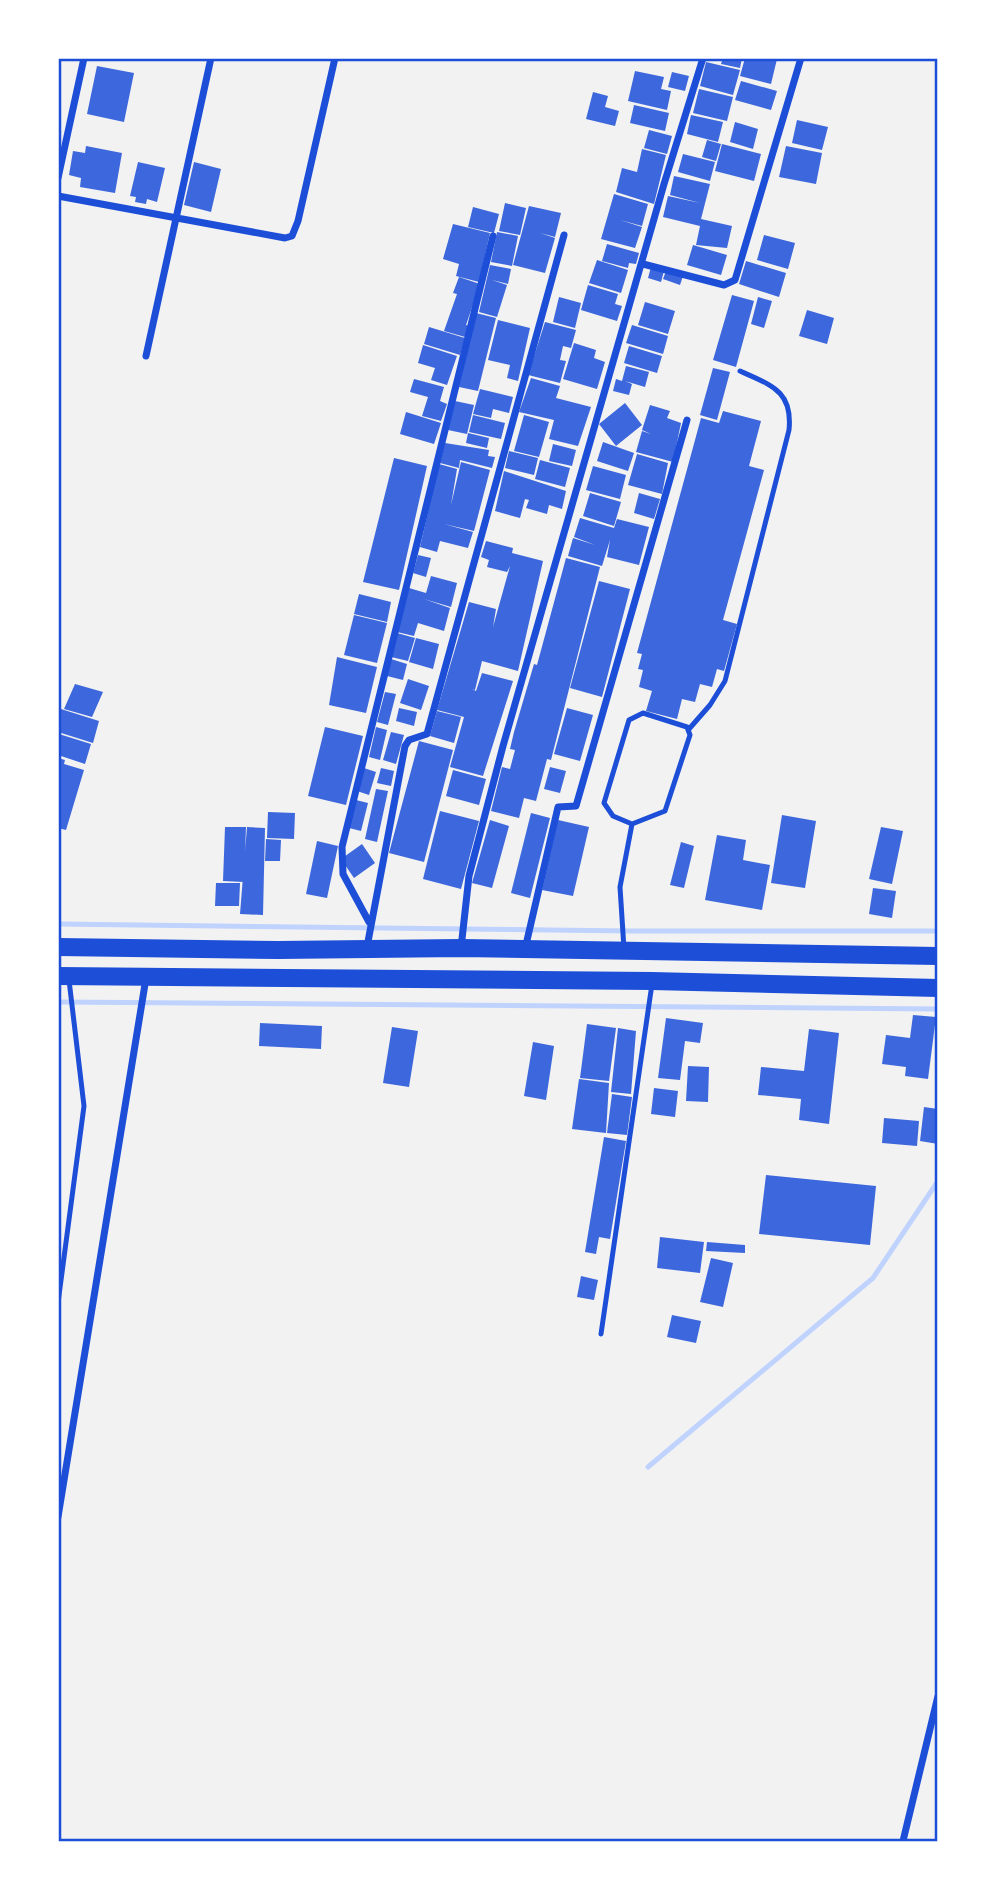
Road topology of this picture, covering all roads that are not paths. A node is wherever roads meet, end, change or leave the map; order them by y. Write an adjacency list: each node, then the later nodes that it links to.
1 (84, 58): 6 (street)
2 (211, 58): 8 (street)
3 (335, 58): 8 (street)
4 (703, 58): 11 (street)
5 (801, 58): 11 (street)
6 (58, 178)
7 (58, 196): 8 (street)
8 (175, 218): 12 (street)
9 (564, 235): 17 (street)
10 (494, 236): 17 (street)
11 (643, 264): 19 (street)
12 (146, 356)
13 (740, 370): 15 (lane)
14 (687, 420): 20 (street)
15 (689, 729): 16 (lane); 16 (lane)
16 (632, 824): 21 (lane)
17 (370, 923): 18 (street)
18 (367, 942): 19 (highway); 23 (highway)
19 (462, 942): 20 (highway)
20 (526, 943): 21 (highway)
21 (623, 943): 24 (highway)
22 (58, 947): 23 (highway)
23 (278, 950): 25 (highway)
24 (938, 956)
25 (275, 977): 27 (highway); 28 (highway)
26 (66, 981): 28 (highway); 30 (lane)
27 (652, 981): 29 (highway); 31 (lane)
28 (145, 986): 32 (street)
29 (938, 988)
30 (58, 1303)
31 (601, 1334)
32 (58, 1517)
33 (938, 1696): 34 (street)
34 (903, 1841)

